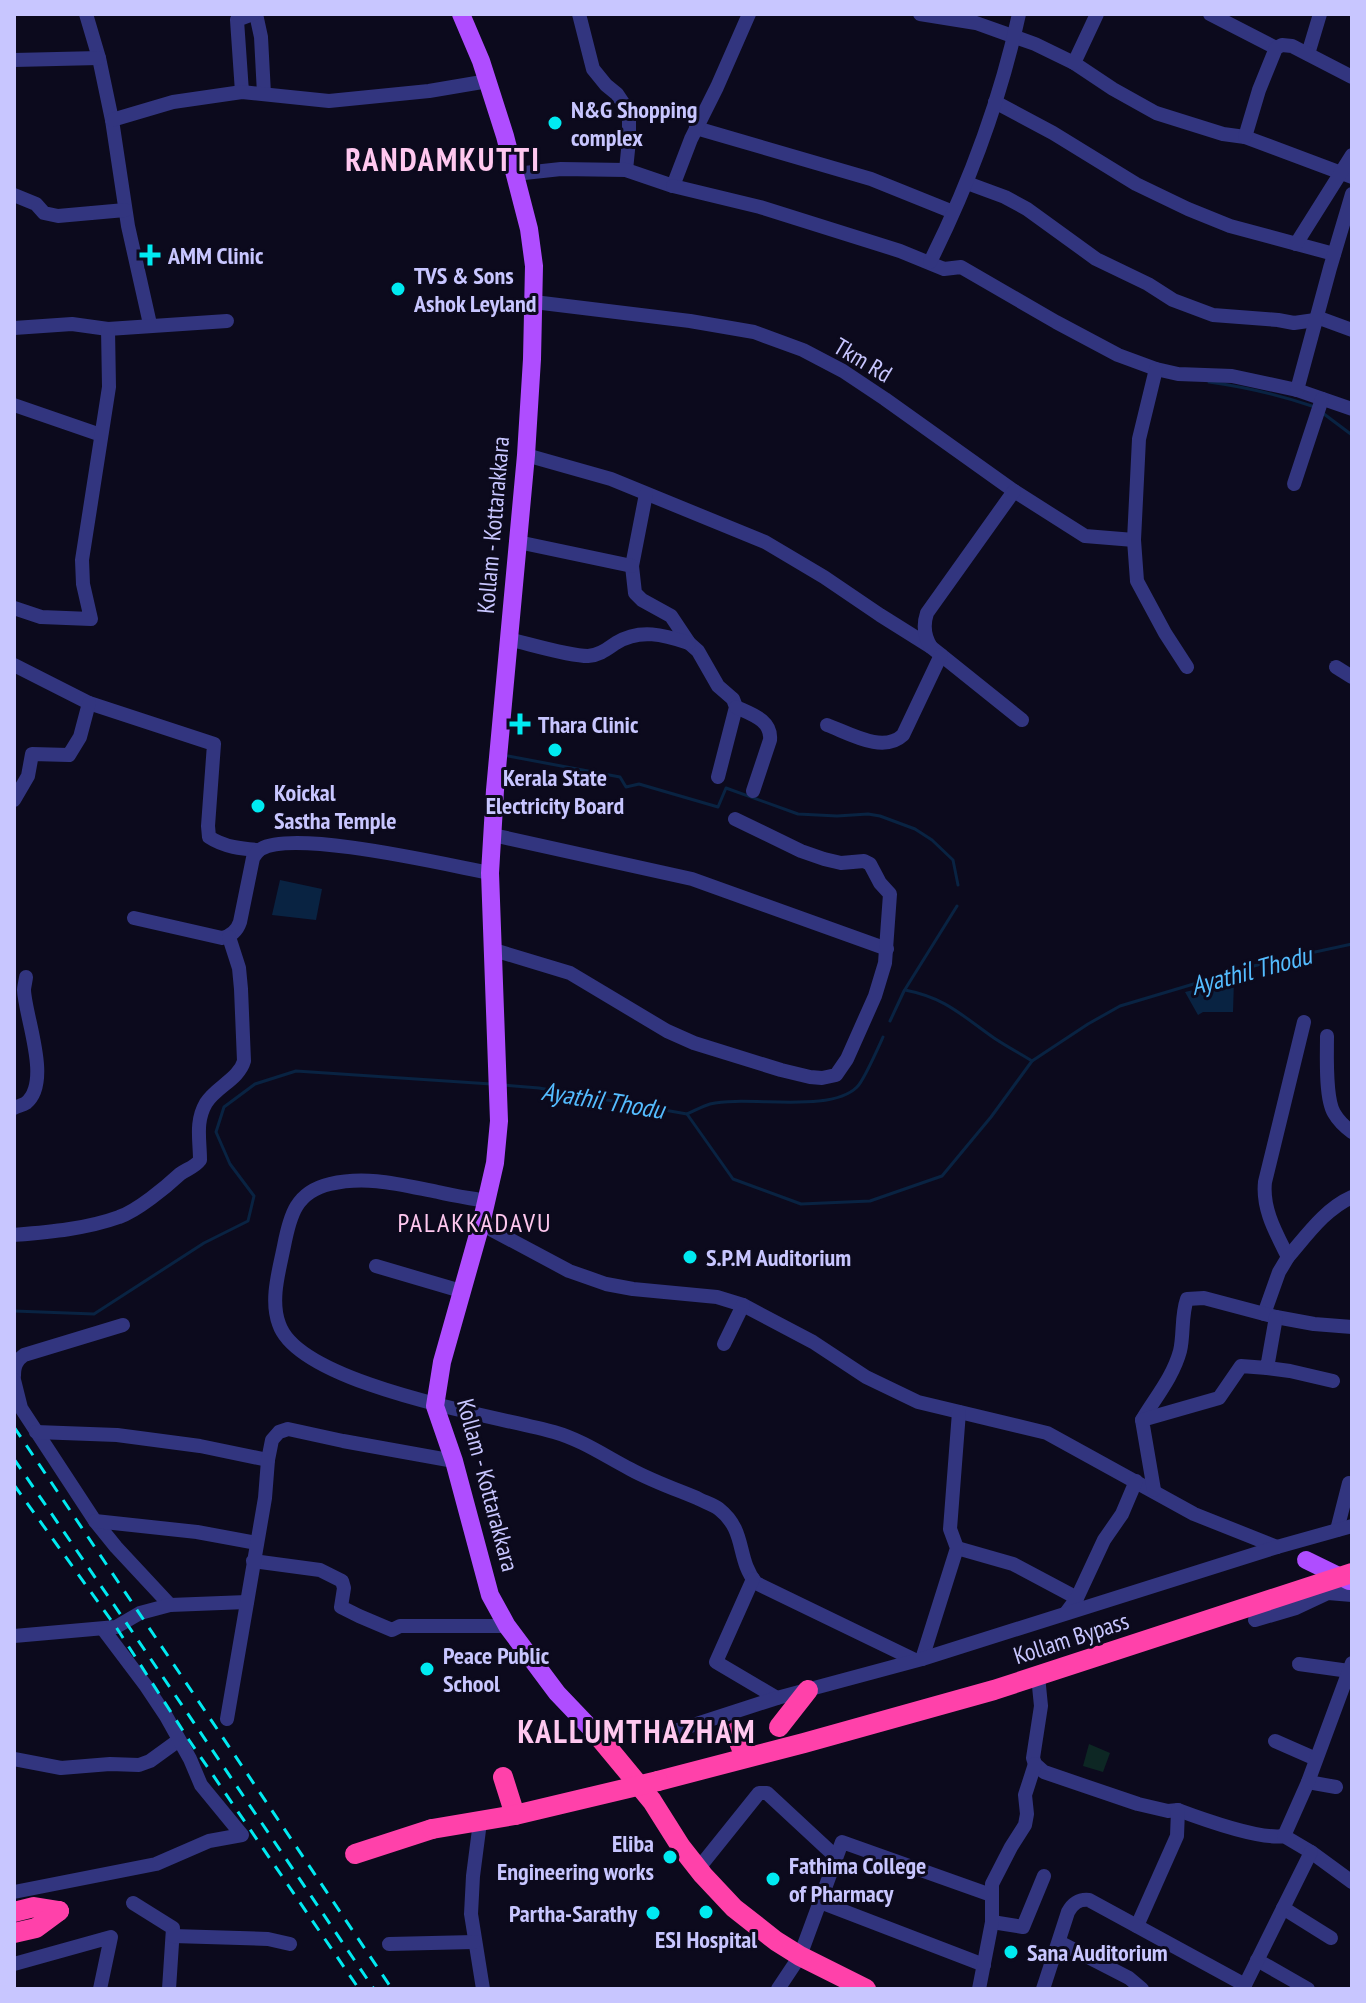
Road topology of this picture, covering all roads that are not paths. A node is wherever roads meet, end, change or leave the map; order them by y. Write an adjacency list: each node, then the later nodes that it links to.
1 (86, 14): 14 (street)
2 (254, 14): 19 (street); 20 (street)
3 (461, 14): 18 (main road, Kollam - Kottarakkara)
4 (579, 14): 26 (street)
5 (749, 14): 23 (street)
6 (920, 14): 11 (street)
7 (1019, 14): 11 (street)
8 (1097, 14): 16 (street)
9 (1210, 14): 12 (street)
10 (1320, 14): 13 (street)
11 (1014, 37): 16 (street); 21 (street)
12 (1276, 48): 13 (street); 24 (street)
13 (1308, 54): 17 (street)
14 (99, 58): 15 (street); 22 (street)
15 (14, 60)
16 (1074, 63): 24 (street)
17 (1352, 77)
18 (488, 81): 20 (street); 27 (main road, Kollam - Kottarakkara)
19 (242, 92): 20 (street); 22 (street)
20 (264, 94)
21 (995, 102): 29 (street); 35 (street)
22 (112, 120): 33 (street)
23 (696, 128): 30 (street); 34 (street)
24 (1245, 137): 28 (street)
25 (1352, 155): 28 (street)
26 (626, 170): 27 (street); 30 (street)
27 (515, 174): 38 (main road, Kollam - Kottarakkara)
28 (1347, 175): 35 (street)
29 (967, 183): 34 (street); 40 (street)
30 (673, 186): 37 (street)
31 (1352, 194): 36 (street)
32 (14, 195): 33 (street)
33 (125, 210): 41 (street)
34 (953, 212): 37 (street)
35 (1296, 244): 36 (street)
36 (1334, 254): 40 (street)
37 (930, 262): 45 (street)
38 (534, 302): 51 (main road, Kollam - Kottarakkara); 53 (street, Tkm Rd)
39 (227, 321): 41 (street)
40 (1315, 321): 44 (street); 46 (street)
41 (150, 324): 43 (street)
42 (14, 328): 43 (street)
43 (108, 329): 50 (street)
44 (1352, 330)
45 (1156, 369): 46 (street); 55 (street)
46 (1297, 390): 47 (street)
47 (1322, 399): 49 (street); 52 (street)
48 (14, 405): 50 (street)
49 (1352, 409)
50 (101, 435): 58 (street)
51 (526, 455): 54 (street); 56 (main road, Kollam - Kottarakkara)
52 (1294, 484)
53 (1014, 491): 55 (street, Tkm Rd); 61 (street)
54 (646, 494): 57 (street); 61 (street)
55 (1134, 540): 63 (street)
56 (518, 542): 57 (street); 59 (main road, Kollam - Kottarakkara)
57 (632, 566): 60 (street)
58 (14, 608)
59 (508, 639): 60 (street); 74 (main road, Kollam - Kottarakkara)
60 (689, 643): 67 (street)
61 (936, 651): 68 (street); 69 (street)
62 (14, 665): 66 (street)
63 (1187, 667)
64 (1336, 667): 65 (street)
65 (1352, 677)
66 (89, 703): 72 (street); 75 (street)
67 (736, 707): 70 (street); 71 (street)
68 (1022, 720)
69 (827, 725)
70 (718, 777)
71 (753, 791)
72 (14, 800)
73 (735, 819): 79 (street)
74 (493, 835): 76 (main road, Kollam - Kottarakkara); 79 (street)
75 (259, 850): 76 (street); 78 (street)
76 (490, 873): 80 (main road, Kollam - Kottarakkara)
77 (134, 918): 78 (street)
78 (229, 937): 89 (street)
79 (887, 949): 80 (street)
80 (494, 950): 87 (main road, Kollam - Kottarakkara)
81 (26, 977): 84 (street)
82 (1304, 1022): 90 (street)
83 (1327, 1036): 85 (street)
84 (14, 1108)
85 (1352, 1132)
86 (1352, 1197): 90 (street)
87 (486, 1201): 88 (main road, Kollam - Kottarakkara); 101 (street)
88 (481, 1224): 92 (main road, Kollam - Kottarakkara); 93 (street)
89 (14, 1235)
90 (1288, 1257): 94 (street)
91 (376, 1266): 92 (street)
92 (461, 1291): 101 (main road, Kollam - Kottarakkara)
93 (743, 1305): 97 (street); 102 (street)
94 (1270, 1316): 96 (street); 98 (street); 103 (street)
95 (123, 1325): 99 (street)
96 (1352, 1327)
97 (724, 1344)
98 (1267, 1368): 100 (street); 103 (street)
99 (14, 1378): 104 (street)
100 (1333, 1381)
101 (435, 1406): 106 (main road, Kollam - Kottarakkara); 118 (street)
102 (959, 1412): 107 (street); 114 (street)
103 (1142, 1420): 109 (street)
104 (36, 1432): 105 (street); 110 (street)
105 (268, 1460): 106 (street); 112 (street)
106 (454, 1461): 125 (main road, Kollam - Kottarakkara)
107 (1136, 1481): 109 (street); 120 (street)
108 (1349, 1483): 111 (street)
109 (1154, 1490): 113 (street)
110 (95, 1521): 112 (street); 122 (street)
111 (1344, 1528): 113 (street)
112 (257, 1543): 116 (street)
113 (1277, 1547): 123 (street)
114 (957, 1548): 120 (street); 128 (street)
115 (1306, 1560): 117 (main road)
116 (253, 1561): 121 (street); 125 (street)
117 (1347, 1577): 131 (highway, Kollam Bypass)
118 (753, 1579): 128 (street); 133 (street)
119 (1352, 1595): 124 (street)
120 (1077, 1598): 123 (street)
121 (247, 1602): 122 (street); 134 (street)
122 (170, 1605): 126 (street)
123 (1065, 1613): 128 (street)
124 (1255, 1620)
125 (507, 1626): 138 (main road, Kollam - Kottarakkara)
126 (103, 1629): 127 (street); 139 (street)
127 (14, 1636)
128 (918, 1659): 132 (street)
129 (1299, 1664): 130 (street)
130 (1350, 1673): 143 (street)
131 (1038, 1676): 141 (highway, Kollam Bypass); 144 (street)
132 (808, 1690): 133 (street); 135 (highway)
133 (777, 1698): 137 (street)
134 (227, 1719)
135 (779, 1727)
136 (735, 1732): 141 (highway)
137 (669, 1733)
138 (599, 1737): 155 (highway)
139 (179, 1740): 142 (street); 159 (street)
140 (1275, 1741): 143 (street)
141 (745, 1757): 149 (highway, Kollam Bypass, bridge)
142 (14, 1759)
143 (1316, 1759): 146 (street)
144 (1035, 1764): 148 (street); 158 (street)
145 (503, 1777): 149 (highway)
146 (1308, 1782): 147 (street); 151 (street)
147 (1336, 1787)
148 (1178, 1810): 151 (street); 164 (street)
149 (515, 1815): 150 (highway, Kollam Bypass, bridge)
150 (480, 1822): 153 (highway, Kollam Bypass, bridge); 168 (street)
151 (1284, 1836): 152 (street)
152 (1311, 1852): 157 (street); 162 (street)
153 (355, 1854)
154 (836, 1857): 155 (street); 158 (street); 160 (street)
155 (698, 1869): 172 (highway)
156 (1044, 1876): 163 (street)
157 (1352, 1882)
158 (991, 1895): 163 (street)
159 (18, 1902): 165 (highway)
160 (820, 1902): 172 (street); 175 (street)
161 (133, 1903): 166 (street)
162 (1283, 1908): 167 (street); 173 (street)
163 (992, 1922): 175 (street)
164 (1137, 1926): 169 (street); 177 (street)
165 (14, 1933)
166 (173, 1936): 170 (street); 179 (street)
167 (1331, 1938)
168 (474, 1942): 171 (street); 180 (street)
169 (1059, 1942): 183 (street); 184 (street)
170 (290, 1944)
171 (389, 1944)
172 (800, 1956): 176 (highway); 181 (street)
173 (1257, 1960): 177 (street); 185 (street)
174 (14, 1964): 178 (street)
175 (984, 1965): 182 (street)
176 (856, 1987)
177 (1244, 1987)
178 (100, 1989)
179 (169, 1989)
180 (483, 1989)
181 (778, 1989)
182 (979, 1989)
183 (1043, 1989)
184 (1142, 1989)
185 (1308, 1989)

